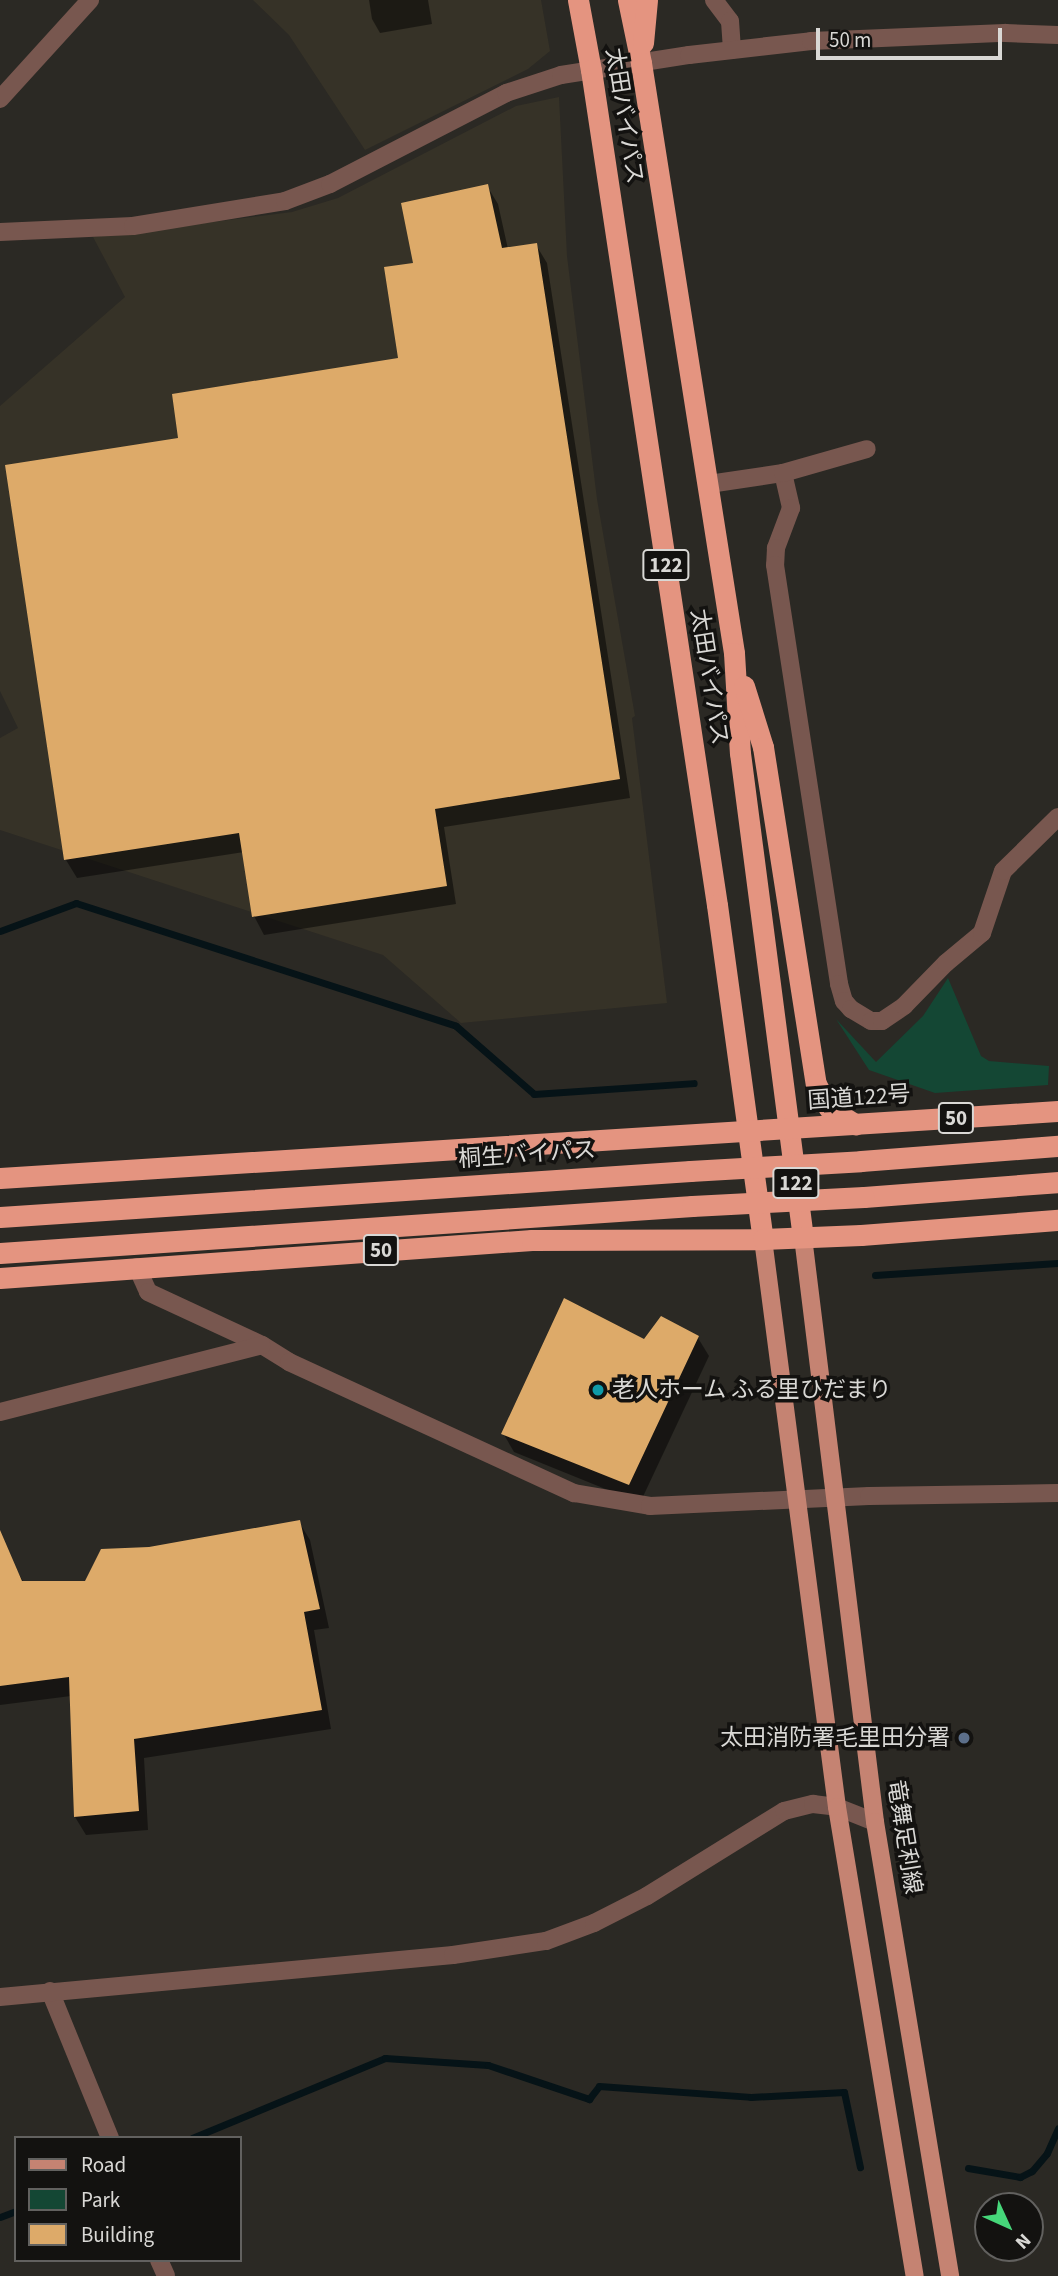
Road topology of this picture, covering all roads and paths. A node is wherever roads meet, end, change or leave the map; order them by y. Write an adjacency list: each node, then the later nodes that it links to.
1 (90, 0): 10 (street)
2 (578, 0): 9 (highway, 太田バイパス / 122)
3 (628, 0): 8 (highway, 太田バイパス / 122)
4 (647, 0): 8 (highway)
5 (714, 0): 7 (street)
6 (1058, 35): 7 (street)
7 (732, 50): 8 (street)
8 (641, 63): 9 (street); 14 (highway, 太田バイパス / 122)
9 (591, 70): 11 (street); 20 (highway, 太田バイパス / 122)
10 (0, 99)
11 (0, 232)
12 (867, 449): 13 (street)
13 (782, 473): 14 (street); 16 (street)
14 (709, 484): 15 (highway, 太田バイパス / 122)
15 (734, 653): 18 (highway); 19 (highway, 太田バイパス / 122)
16 (1058, 817)
17 (1058, 1111): 18 (highway, 国道122号 / 50)
18 (855, 1124): 19 (highway, 国道122号 / 50)
19 (789, 1129): 20 (highway, 国道122号); 26 (highway, 太田バイパス / 122)
20 (749, 1131): 22 (highway, 国道122号); 27 (highway, 太田バイパス / 122)
21 (1058, 1146): 24 (highway, 桐生バイパス / 50, bridge)
22 (0, 1178)
23 (1058, 1182): 28 (highway, 50, bridge)
24 (0, 1217)
25 (1058, 1220): 26 (highway, 50)
26 (803, 1237): 27 (highway, 50); 34 (main road, 竜舞足利線)
27 (763, 1239): 29 (highway, 50); 35 (main road)
28 (0, 1252)
29 (137, 1267): 30 (highway, 50); 31 (street)
30 (0, 1278)
31 (262, 1345): 32 (street); 35 (street)
32 (0, 1412)
33 (1058, 1493): 34 (street)
34 (835, 1498): 35 (street); 37 (main road, 竜舞足利線)
35 (796, 1500): 36 (main road)
36 (837, 1807): 37 (street); 38 (street); 41 (main road)
37 (875, 1822): 42 (main road, 竜舞足利線)
38 (51, 1991): 39 (street); 40 (street)
39 (0, 1997)
40 (109, 2136)
41 (915, 2276)
42 (950, 2276)

